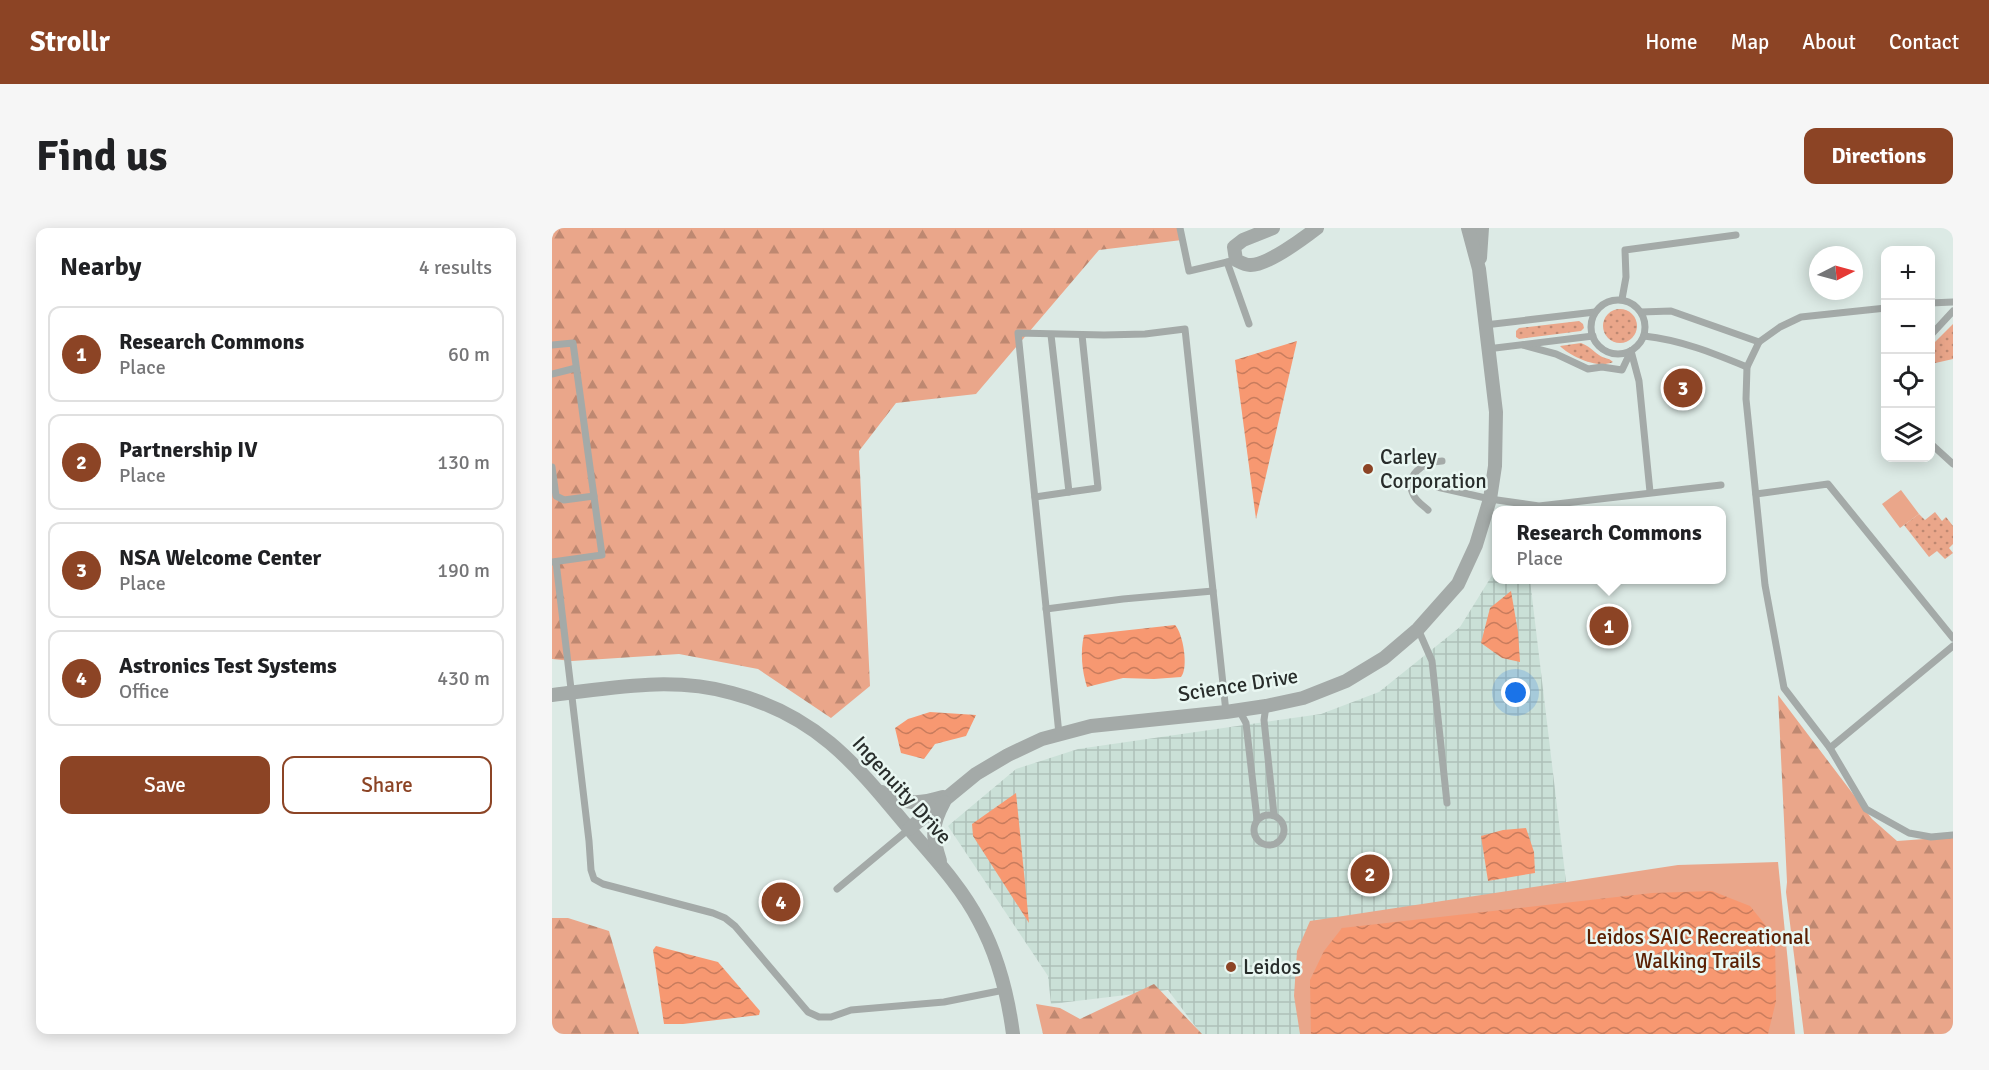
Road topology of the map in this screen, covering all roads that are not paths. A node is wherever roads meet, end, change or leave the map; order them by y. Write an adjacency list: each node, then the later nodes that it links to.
1 (1180, 228): 7 (lane)
2 (1273, 228): 7 (street)
3 (1317, 228): 7 (street)
4 (1468, 228): 8 (street, Science Drive)
5 (1482, 228): 8 (street, Science Drive)
6 (1736, 235): 9 (lane)
7 (1232, 261): 16 (lane)
8 (1479, 269): 17 (street, Science Drive)
9 (1622, 299): 14 (lane); 15 (lane)
10 (1953, 302): 11 (lane)
11 (1935, 303)
12 (1881, 309): 23 (lane)
13 (1953, 311): 18 (lane)
14 (1595, 312): 17 (lane); 21 (lane)
15 (1641, 312): 22 (lane); 23 (lane)
16 (1249, 324)
17 (1485, 326): 26 (street, Science Drive)
18 (1935, 331)
19 (1051, 334): 20 (lane); 37 (lane); 41 (lane)
20 (1082, 335): 37 (lane); 45 (lane)
21 (1593, 336): 25 (lane); 27 (lane)
22 (1644, 336): 27 (lane); 28 (lane)
23 (1759, 342): 28 (lane)
24 (552, 345): 29 (lane)
25 (1522, 345): 26 (lane); 27 (lane)
26 (1488, 349): 42 (street, Science Drive)
27 (1631, 351): 38 (lane)
28 (1747, 367): 39 (lane)
29 (576, 368): 30 (lane); 40 (lane)
30 (552, 374)
31 (1935, 448): 33 (lane)
32 (1442, 461): 43 (lane)
33 (1953, 464)
34 (552, 467): 40 (lane)
35 (1721, 485): 38 (lane)
36 (1437, 487): 42 (lane)
37 (1069, 492): 41 (lane)
38 (1650, 492): 42 (lane)
39 (1756, 494): 48 (lane); 55 (lane)
40 (594, 496): 44 (lane)
41 (1035, 496): 46 (lane)
42 (1490, 499): 47 (street, Science Drive)
43 (1428, 510)
44 (554, 562): 50 (lane)
45 (1213, 591): 46 (lane); 53 (lane)
46 (1046, 609): 54 (lane)
47 (1418, 629): 52 (street, Science Drive); 58 (lane)
48 (1953, 638)
49 (1953, 646): 55 (lane)
50 (571, 693): 51 (street, Ingenuity Drive); 56 (street, Ingenuity Drive); 65 (lane)
51 (552, 695)
52 (1266, 706): 53 (street, Science Drive); 59 (lane)
53 (1232, 711): 54 (street, Science Drive); 60 (lane)
54 (1059, 734): 57 (street, Science Drive)
55 (1830, 748): 62 (lane)
56 (877, 790): 57 (street); 61 (street, Ingenuity Drive)
57 (948, 795): 61 (street, Science Drive); 63 (street)
58 (1447, 804)
59 (1274, 815): 60 (lane); 60 (lane)
60 (1257, 819)
61 (909, 829): 63 (street, Ingenuity Drive); 64 (lane)
62 (1953, 835)
63 (941, 866): 65 (street, Ingenuity Drive)
64 (837, 889)
65 (1004, 990): 66 (street, Ingenuity Drive)
66 (1013, 1034)

